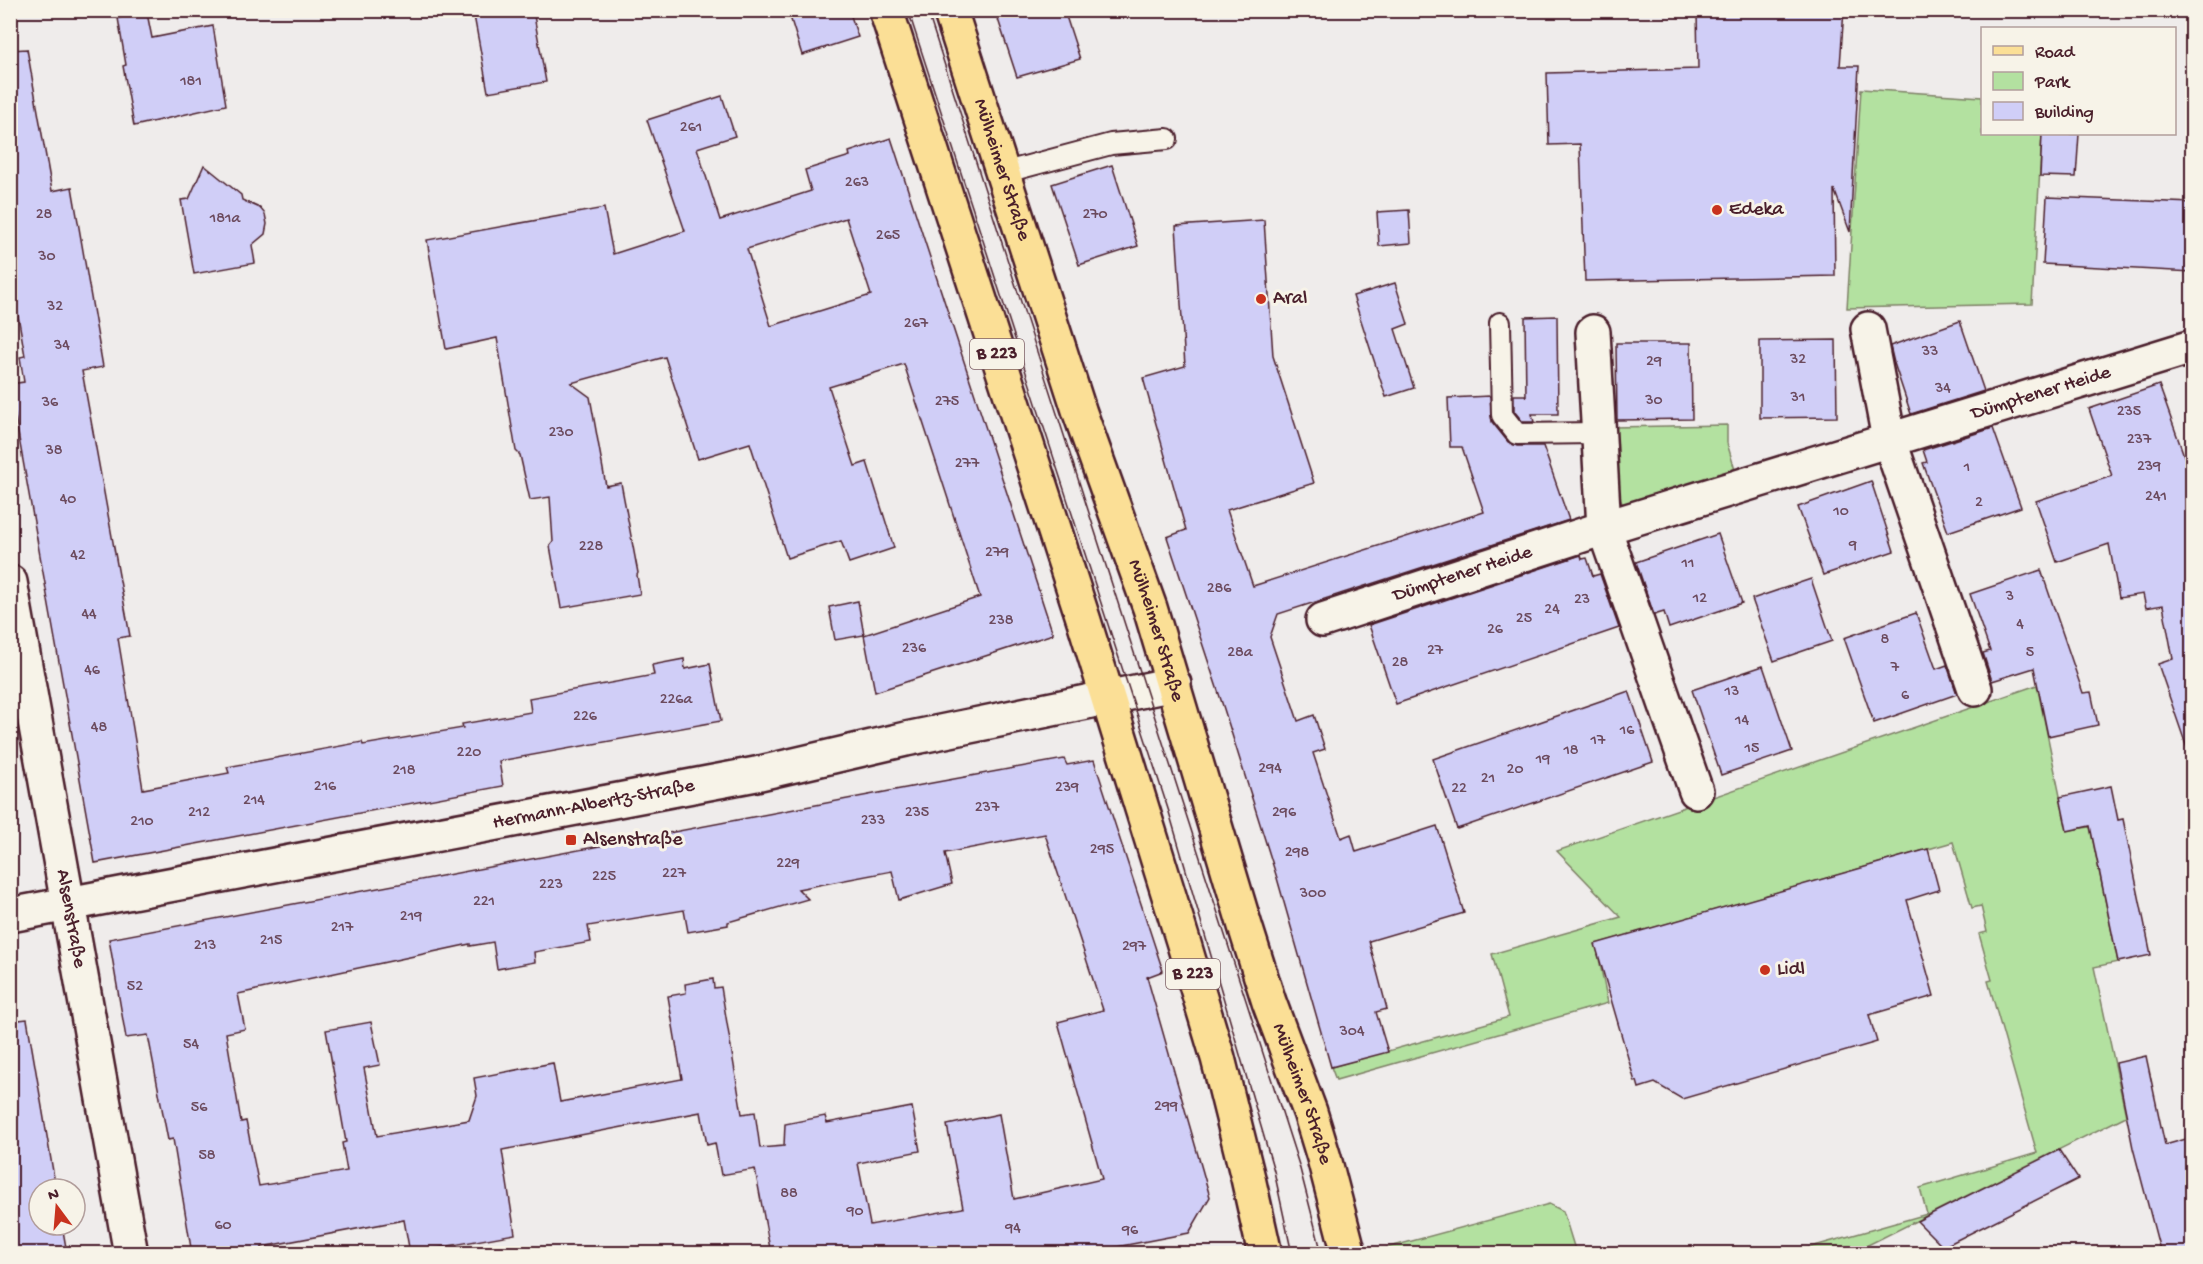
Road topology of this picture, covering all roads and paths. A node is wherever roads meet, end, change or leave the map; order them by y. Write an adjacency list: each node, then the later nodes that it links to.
1 (886, 10): 16 (main road, B 223)
2 (950, 10): 4 (main road, Mülheimer Straße)
3 (1167, 139): 4 (lane)
4 (1002, 173): 14 (main road, Mülheimer Straße)
5 (1500, 323): 9 (lane)
6 (1868, 329): 10 (street)
7 (1593, 332): 9 (street)
8 (2193, 347): 10 (street, Dümptener Heide)
9 (1597, 433): 11 (street)
10 (1889, 439): 11 (street, Dümptener Heide); 15 (street)
11 (1604, 528): 13 (street, Dümptener Heide); 17 (street)
12 (10, 582): 18 (street, Alsenstraße)
13 (1323, 620)
14 (1174, 684): 16 (street, Hermann-Albertz-Straße); 22 (main road, Mülheimer Straße)
15 (1975, 689)
16 (1107, 698): 18 (street, Hermann-Albertz-Straße); 21 (main road, B 223)
17 (1696, 791)
18 (68, 904): 19 (street, Hermann-Albertz-Straße); 20 (street, Alsenstraße)
19 (10, 915)
20 (131, 1254)
21 (1265, 1254)
22 (1349, 1254)

